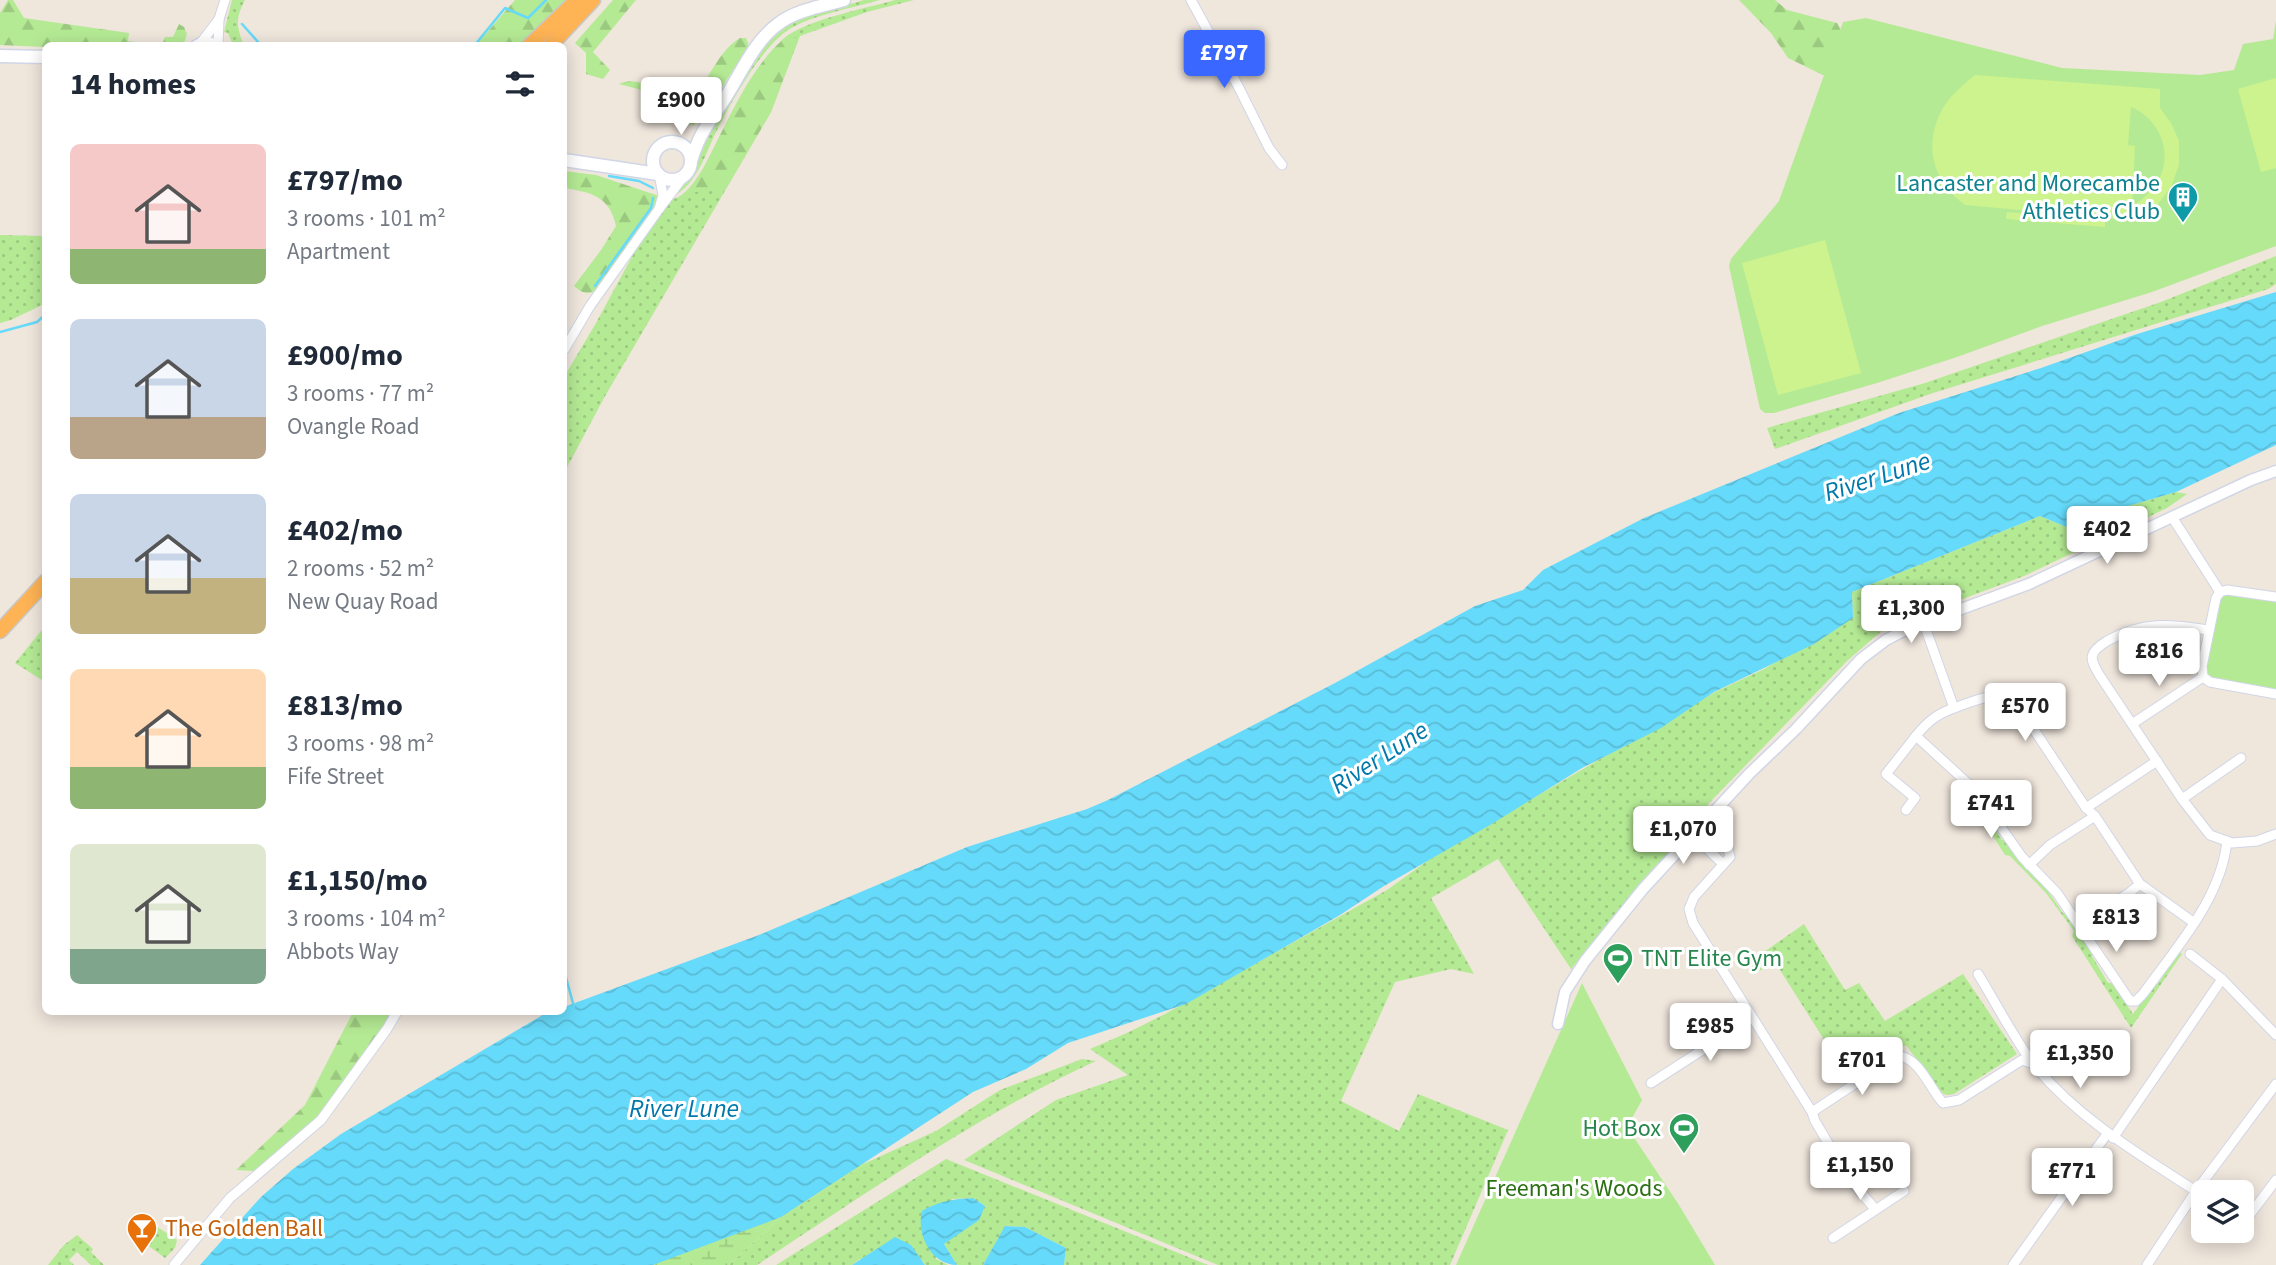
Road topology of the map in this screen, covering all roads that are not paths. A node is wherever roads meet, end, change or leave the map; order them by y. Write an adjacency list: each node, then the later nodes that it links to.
1 (225, 0): 6 (street)
2 (577, 0): 9 (highway)
3 (593, 0): 10 (highway)
4 (844, 0): 13 (main road)
5 (1191, 0): 18 (street)
6 (219, 19): 7 (street); 8 (street)
7 (201, 42)
8 (217, 42)
9 (533, 42)
10 (554, 42)
11 (0, 56): 12 (main road)
12 (42, 57)
13 (704, 126): 14 (main road); 17 (main road)
14 (675, 142): 15 (main road); 17 (main road)
15 (655, 153): 19 (main road); 20 (main road)
16 (567, 160): 19 (main road)
17 (691, 161): 21 (main road)
18 (1282, 165)
19 (606, 166): 20 (main road)
20 (659, 174): 21 (main road); 22 (street)
21 (684, 176): 22 (street)
22 (659, 209): 23 (street)
23 (567, 345)
24 (2276, 471): 25 (street)
25 (2172, 517): 27 (street); 29 (street)
26 (42, 585): 30 (highway)
27 (2220, 592): 28 (street); 31 (street)
28 (2276, 597)
29 (1924, 624): 34 (street); 43 (street)
30 (0, 631)
31 (2208, 631): 32 (street); 35 (street)
32 (2203, 677): 33 (street); 35 (street)
33 (2276, 694)
34 (1954, 708): 36 (street); 40 (street)
35 (2132, 724): 38 (street)
36 (1916, 736): 41 (street); 48 (street)
37 (2241, 758): 39 (street)
38 (2157, 761): 39 (street); 40 (street)
39 (2182, 799): 46 (street)
40 (2086, 808): 42 (street)
41 (1906, 810)
42 (2095, 816): 48 (street); 49 (street)
43 (1703, 823): 44 (street); 47 (street)
44 (1692, 834): 47 (street); 57 (street)
45 (2276, 834): 46 (street)
46 (2227, 841): 50 (street)
47 (1723, 864): 56 (street)
48 (2029, 865): 51 (street)
49 (2140, 884): 50 (street); 51 (street)
50 (2193, 922): 51 (street)
51 (2080, 926)
52 (2190, 954): 54 (street)
53 (1978, 974): 59 (street)
54 (2222, 979): 58 (street); 63 (street)
55 (395, 1015): 72 (street)
56 (1752, 1018): 60 (street); 62 (street)
57 (1558, 1024)
58 (2276, 1035)
59 (2034, 1064): 62 (street); 63 (street)
60 (1651, 1083)
61 (2276, 1084): 64 (street)
62 (1812, 1112): 69 (street)
63 (2110, 1136): 66 (street); 73 (street)
64 (2204, 1180)
65 (2276, 1180): 70 (street)
66 (2191, 1188)
67 (1903, 1191): 69 (street)
68 (2191, 1199): 74 (street)
69 (1875, 1209): 71 (street)
70 (2254, 1209)
71 (1833, 1238)
72 (174, 1265)
73 (2012, 1265)
74 (2147, 1265)

